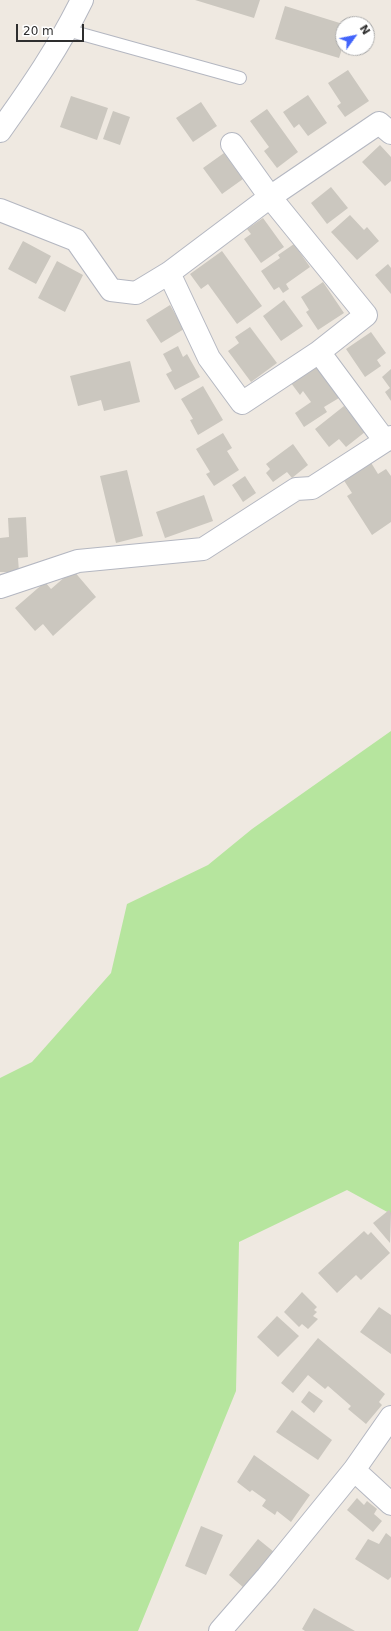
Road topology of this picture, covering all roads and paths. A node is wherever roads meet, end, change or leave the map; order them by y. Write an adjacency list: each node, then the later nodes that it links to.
1 (82, 0): 2 (street)
2 (67, 30): 3 (lane); 4 (street)
3 (240, 78)
4 (0, 131)
5 (391, 134): 7 (street)
6 (232, 144): 7 (street)
7 (270, 197): 9 (street); 10 (street)
8 (0, 210): 9 (street)
9 (169, 273): 10 (street)
10 (318, 352): 11 (street)
11 (388, 439): 12 (street)
12 (0, 587)
13 (391, 1418): 14 (street)
14 (354, 1470): 15 (street); 16 (street)
15 (391, 1504)
16 (220, 1631)

